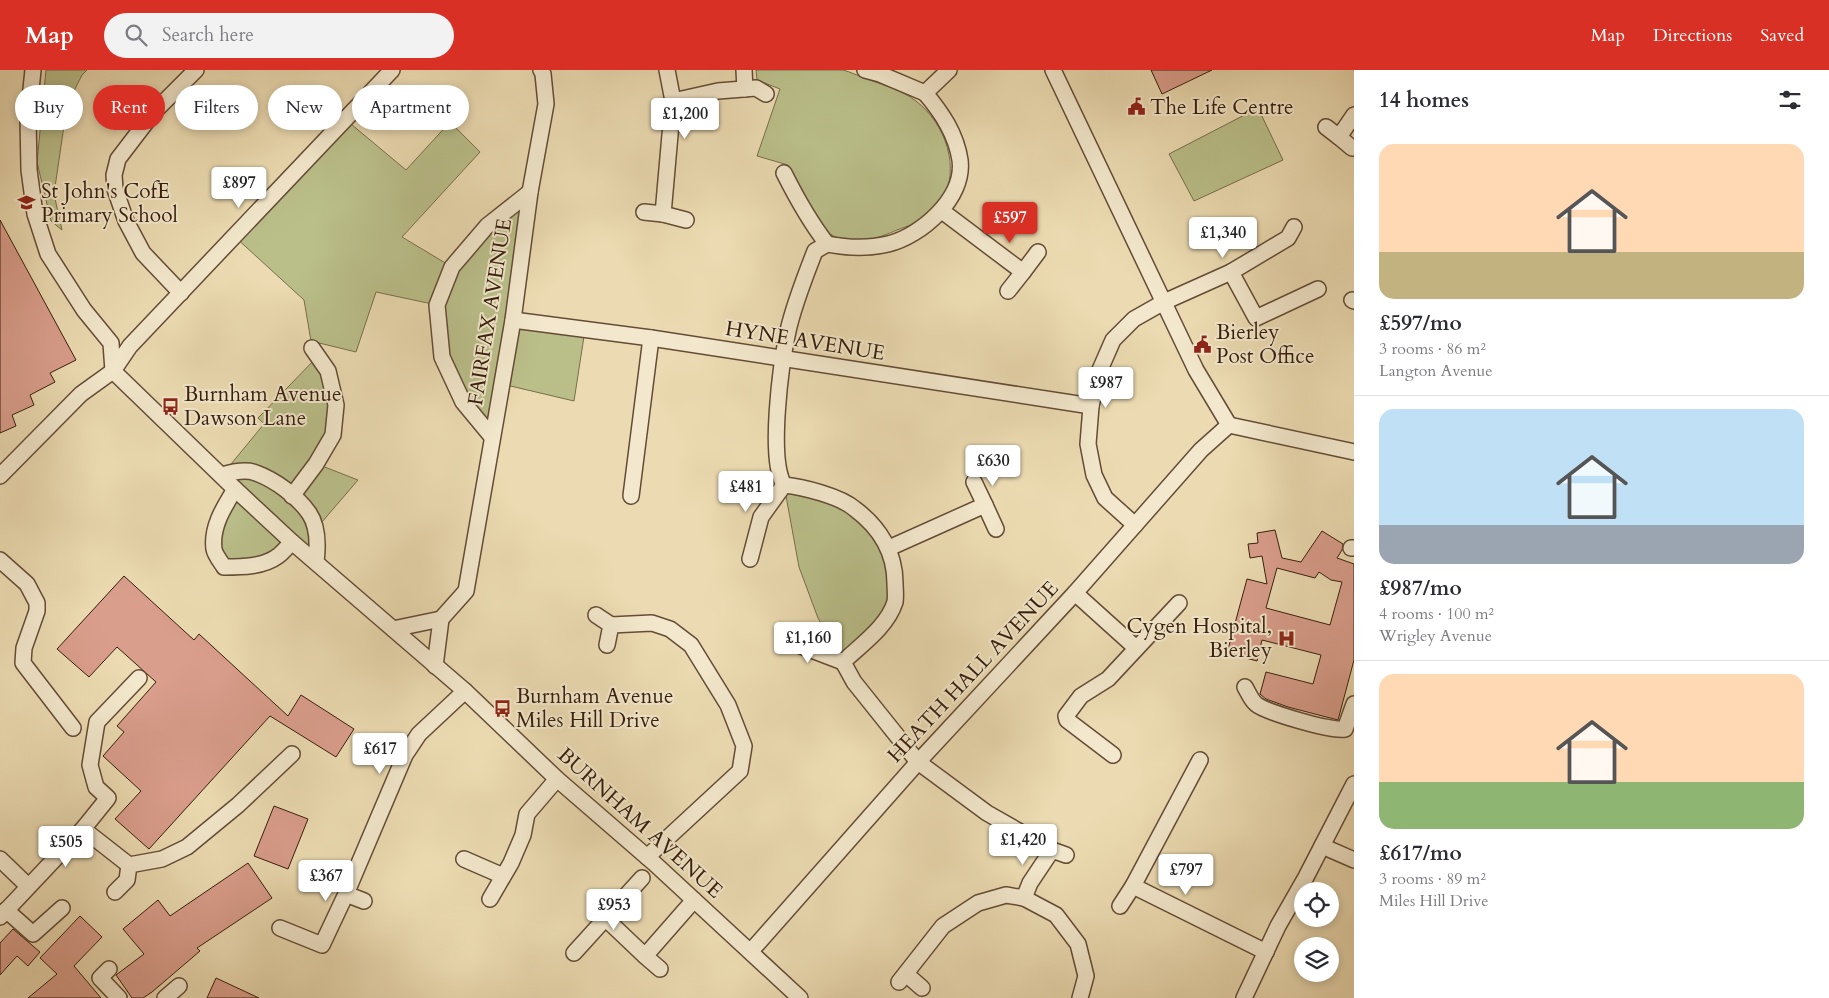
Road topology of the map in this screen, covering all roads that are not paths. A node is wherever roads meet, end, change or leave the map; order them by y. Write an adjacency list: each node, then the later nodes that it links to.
1 (33, 70): 38 (street)
2 (196, 70): 32 (street)
3 (392, 70): 32 (street)
4 (541, 70): 20 (street, FAIRFAX AVENUE)
5 (667, 70): 14 (street)
6 (744, 70): 11 (street)
7 (864, 70): 10 (street)
8 (949, 70): 12 (street)
9 (1053, 70): 33 (street)
10 (879, 72): 12 (street)
11 (745, 89): 13 (street); 14 (street)
12 (925, 93): 21 (street)
13 (766, 94)
14 (674, 101): 23 (street)
15 (1354, 115): 17 (street)
16 (1326, 127): 17 (street)
17 (1340, 137): 18 (street)
18 (1352, 148)
19 (784, 172): 26 (street)
20 (530, 192): 34 (street, FAIRFAX AVENUE); 41 (street, FAIRFAX AVENUE)
21 (942, 211): 26 (street); 28 (street)
22 (644, 212): 23 (street)
23 (663, 214): 24 (street)
24 (686, 220)
25 (1294, 227): 29 (street)
26 (827, 244): 37 (street)
27 (1038, 252): 28 (street)
28 (1023, 272): 31 (street)
29 (1231, 272): 30 (street); 33 (street)
30 (1318, 289)
31 (1008, 291)
32 (180, 293): 38 (street)
33 (1164, 302): 39 (street); 40 (street)
34 (513, 320): 35 (street, HYNE AVENUE); 41 (street, FAIRFAX AVENUE)
35 (651, 338): 37 (street, HYNE AVENUE); 49 (street)
36 (312, 348): 48 (street)
37 (783, 359): 39 (street, HYNE AVENUE); 46 (street)
38 (113, 371): 43 (street, BURNHAM AVENUE); 44 (street)
39 (1091, 406): 51 (street)
40 (1229, 425): 42 (street); 51 (street, HEATH HALL AVENUE)
41 (492, 438): 61 (street, FAIRFAX AVENUE)
42 (1354, 452)
43 (222, 475): 47 (street, BURNHAM AVENUE); 48 (street)
44 (0, 476)
45 (974, 482): 50 (street)
46 (784, 485): 54 (street); 55 (street)
47 (235, 489): 53 (street, BURNHAM AVENUE); 53 (street)
48 (292, 496): 57 (street)
49 (631, 496)
50 (985, 505): 52 (street); 54 (street)
51 (1135, 525): 58 (street, HEATH HALL AVENUE)
52 (996, 529)
53 (292, 542): 57 (street, BURNHAM AVENUE)
54 (889, 548): 67 (street)
55 (750, 559)
56 (0, 560): 73 (street)
57 (316, 562): 63 (street, BURNHAM AVENUE)
58 (1074, 593): 66 (street); 77 (street, HEATH HALL AVENUE)
59 (1179, 603): 66 (street)
60 (596, 616): 62 (street)
61 (441, 619): 63 (street); 68 (street)
62 (612, 625): 65 (street); 82 (street)
63 (393, 629): 68 (street, BURNHAM AVENUE)
64 (784, 639): 67 (street)
65 (607, 645)
66 (1136, 648): 75 (street)
67 (843, 662): 77 (street)
68 (435, 666): 71 (street, BURNHAM AVENUE)
69 (139, 678): 80 (street)
70 (1245, 687): 72 (street)
71 (465, 691): 78 (street, BURNHAM AVENUE); 92 (street)
72 (1354, 704)
73 (73, 728)
74 (292, 754): 86 (street)
75 (1112, 755)
76 (1200, 760): 90 (street)
77 (918, 762): 93 (street); 102 (street, HEATH HALL AVENUE)
78 (558, 778): 82 (street, BURNHAM AVENUE); 87 (street)
79 (1354, 784): 81 (street)
80 (83, 829): 86 (street); 89 (street)
81 (1322, 846): 85 (street); 103 (street)
82 (647, 857): 95 (street, BURNHAM AVENUE)
83 (0, 859): 89 (street)
84 (464, 859): 87 (street)
85 (1354, 860)
86 (128, 865): 91 (street)
87 (503, 876): 94 (street)
88 (642, 878): 100 (street)
89 (28, 886): 99 (street)
90 (1133, 886): 97 (street); 103 (street)
91 (115, 892)
92 (346, 894): 96 (street); 101 (street)
93 (1024, 898): 109 (street); 113 (street)
94 (490, 899)
95 (694, 900): 102 (street, BURNHAM AVENUE); 105 (street)
96 (364, 901)
97 (1120, 906)
98 (62, 908): 99 (street)
99 (3, 914)
100 (605, 918): 104 (street); 105 (street)
101 (280, 928)
102 (751, 951): 112 (street, BURNHAM AVENUE)
103 (1266, 952): 114 (street)
104 (574, 954)
105 (645, 956): 107 (street)
106 (109, 969): 110 (street)
107 (660, 969)
108 (179, 986): 111 (street)
109 (922, 988)
110 (119, 998)
111 (165, 998)
112 (800, 998)
113 (1080, 998)
114 (1244, 998)

